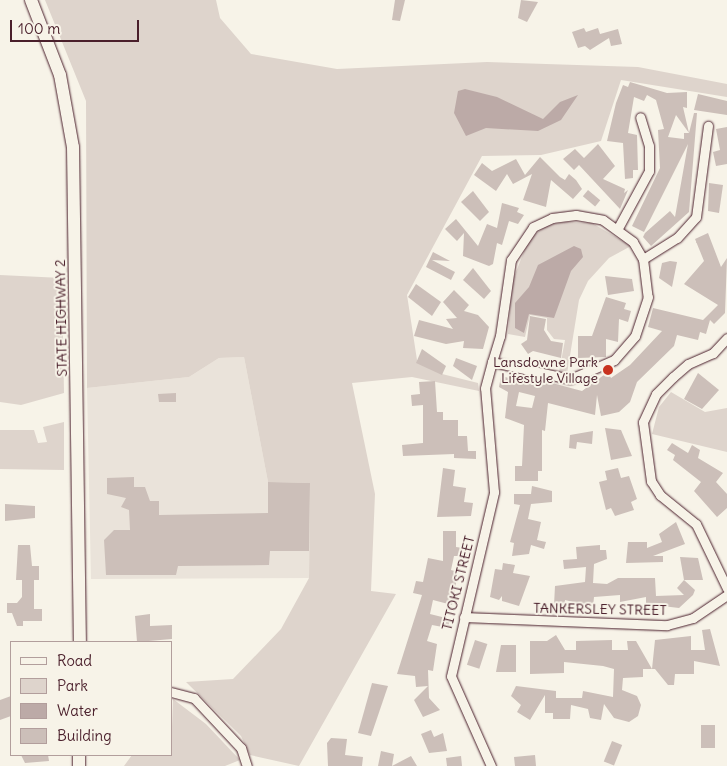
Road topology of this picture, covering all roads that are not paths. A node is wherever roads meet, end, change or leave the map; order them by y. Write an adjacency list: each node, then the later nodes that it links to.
1 (31, 0): 11 (highway, STATE HIGHWAY 2)
2 (640, 117): 4 (street)
3 (708, 126): 5 (street)
4 (618, 228): 5 (street); 7 (street)
5 (643, 259): 7 (street)
6 (727, 338): 8 (street)
7 (492, 362): 10 (street, TITOKI STREET)
8 (727, 588)
9 (727, 595): 10 (street, TANKERSLEY STREET)
10 (464, 617): 14 (street, TITOKI STREET)
11 (80, 641)
12 (172, 692): 13 (street)
13 (247, 766)
14 (491, 766)

